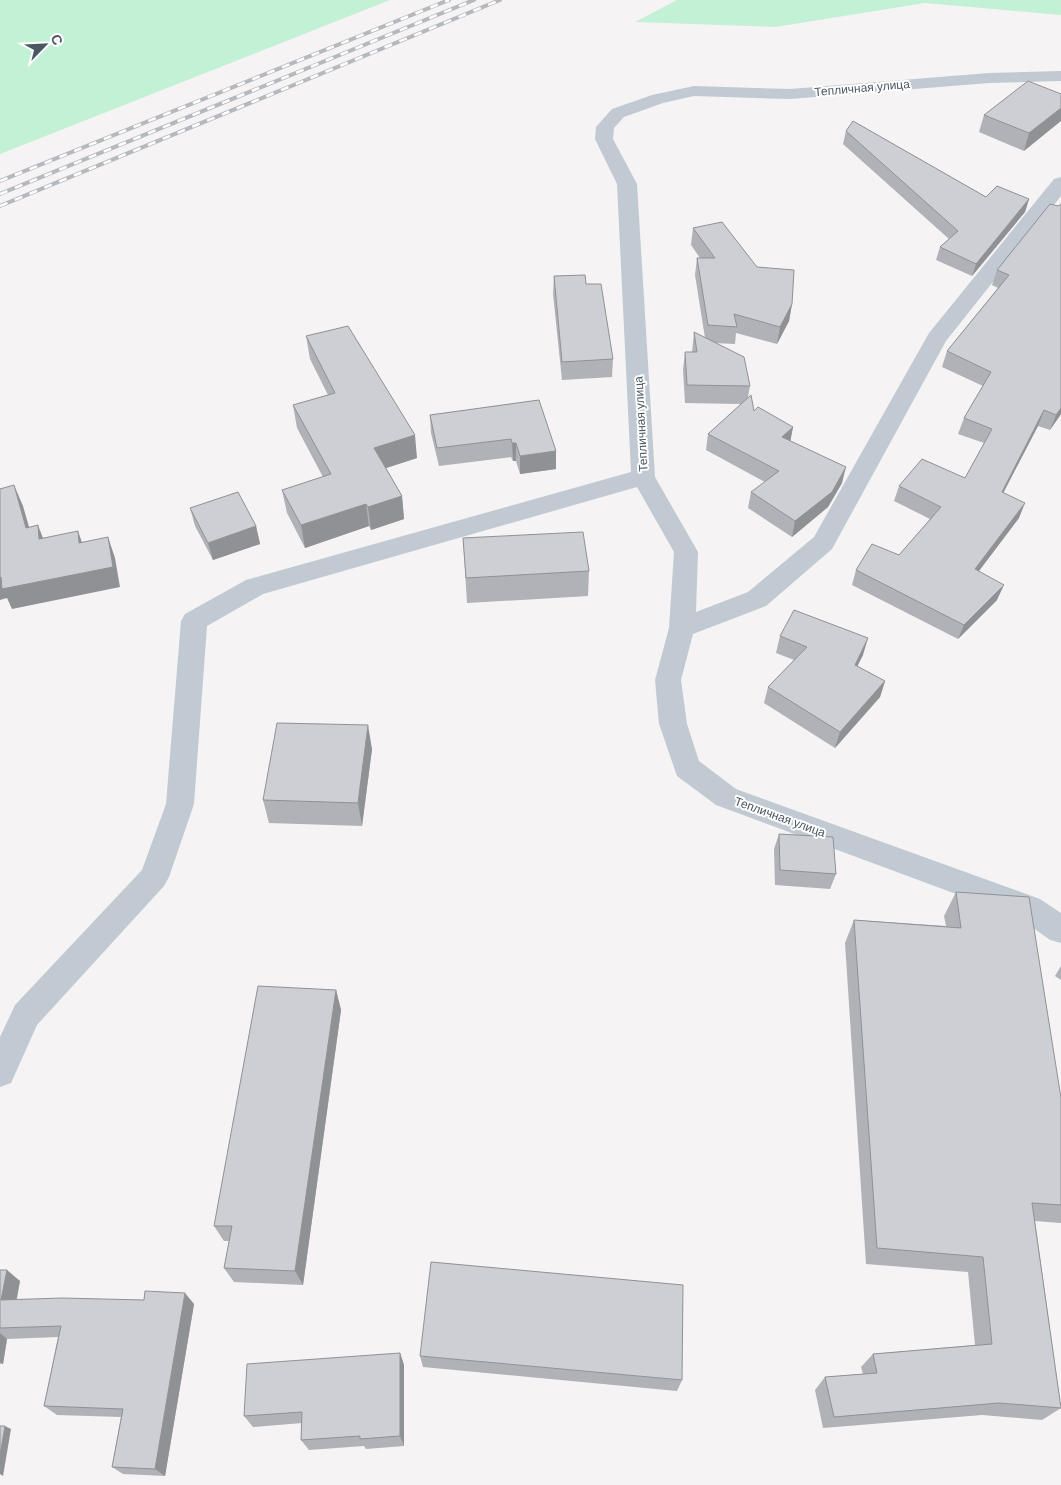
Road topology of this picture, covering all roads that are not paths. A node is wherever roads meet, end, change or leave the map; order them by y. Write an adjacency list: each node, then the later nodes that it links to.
1 (1061, 76): 3 (street, Тепличная улица)
2 (1061, 183): 4 (street)
3 (643, 476): 4 (street, Тепличная улица); 6 (street)
4 (682, 628): 5 (street, Тепличная улица)
5 (1061, 930)
6 (0, 1072)

